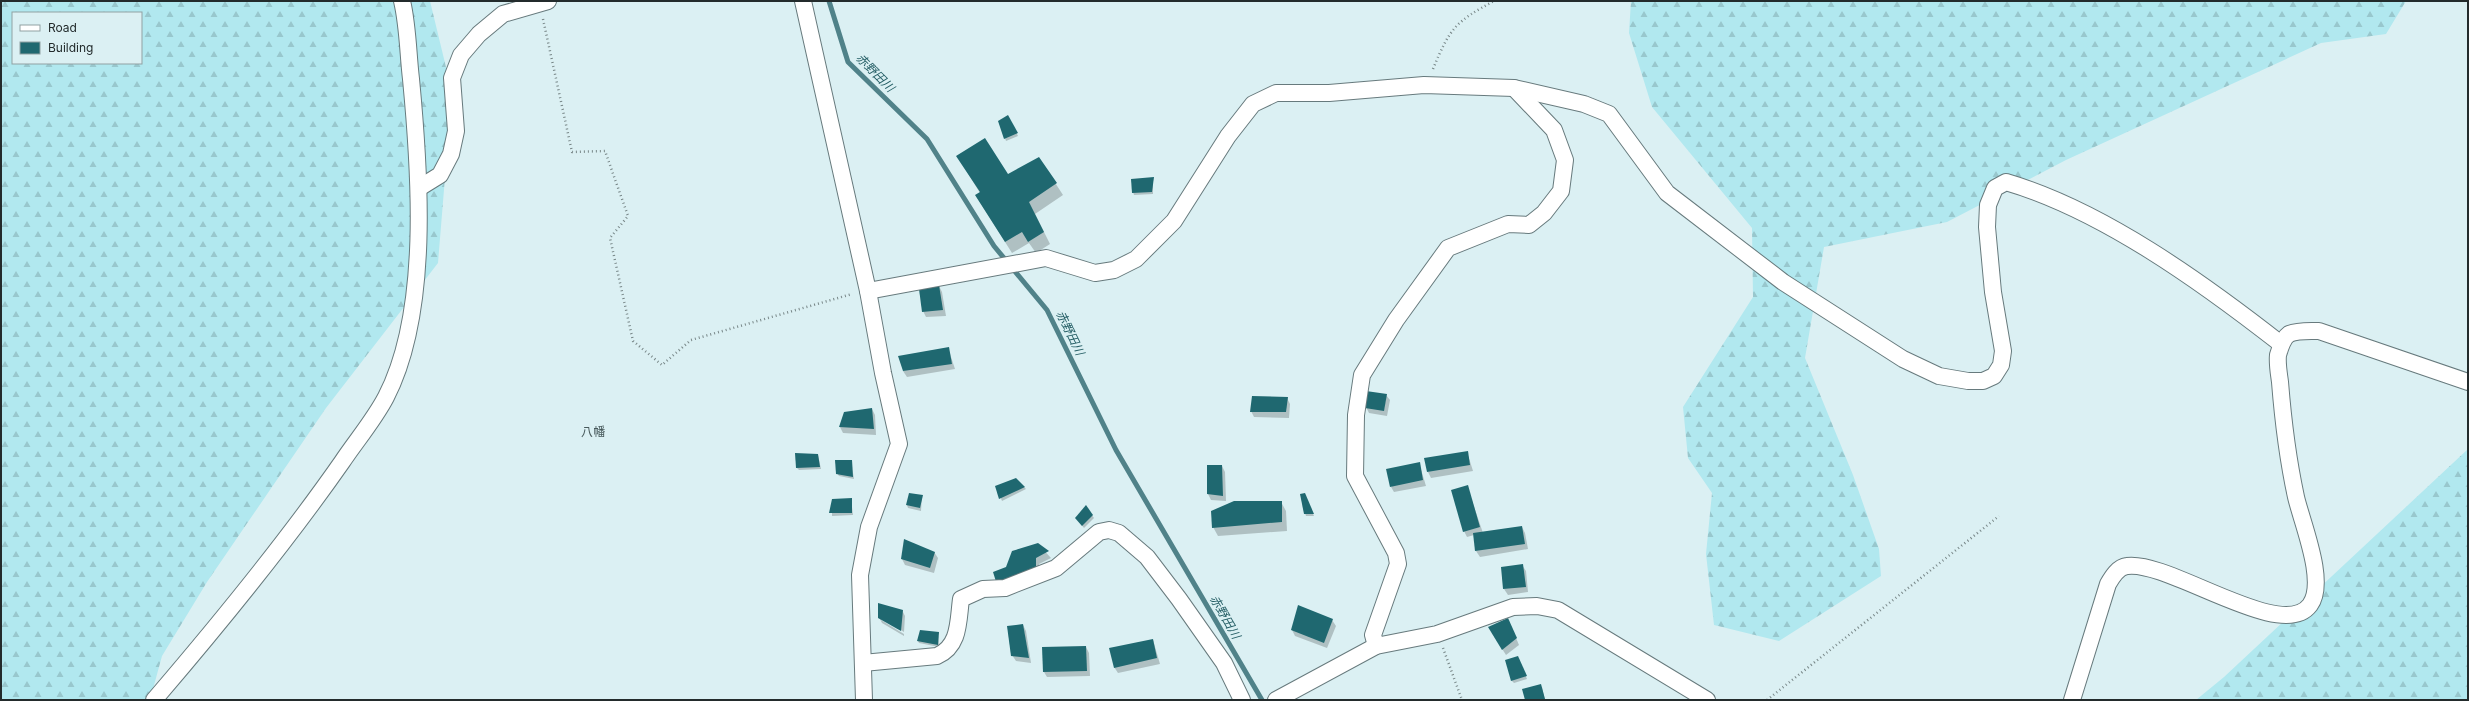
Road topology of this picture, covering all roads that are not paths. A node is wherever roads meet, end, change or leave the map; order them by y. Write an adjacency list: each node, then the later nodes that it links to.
1 (402, 1): 5 (street)
2 (803, 1): 6 (street)
3 (544, 2): 5 (street)
4 (1514, 88): 6 (street); 7 (street); 9 (street)
5 (419, 188): 11 (street)
6 (868, 291): 10 (street)
7 (2281, 344): 8 (street); 16 (street)
8 (2468, 382)
9 (1376, 646): 14 (street); 15 (street)
10 (863, 663): 12 (street); 13 (street)
11 (154, 700)
12 (864, 700)
13 (1242, 700)
14 (1276, 700)
15 (1707, 700)
16 (2072, 700)

